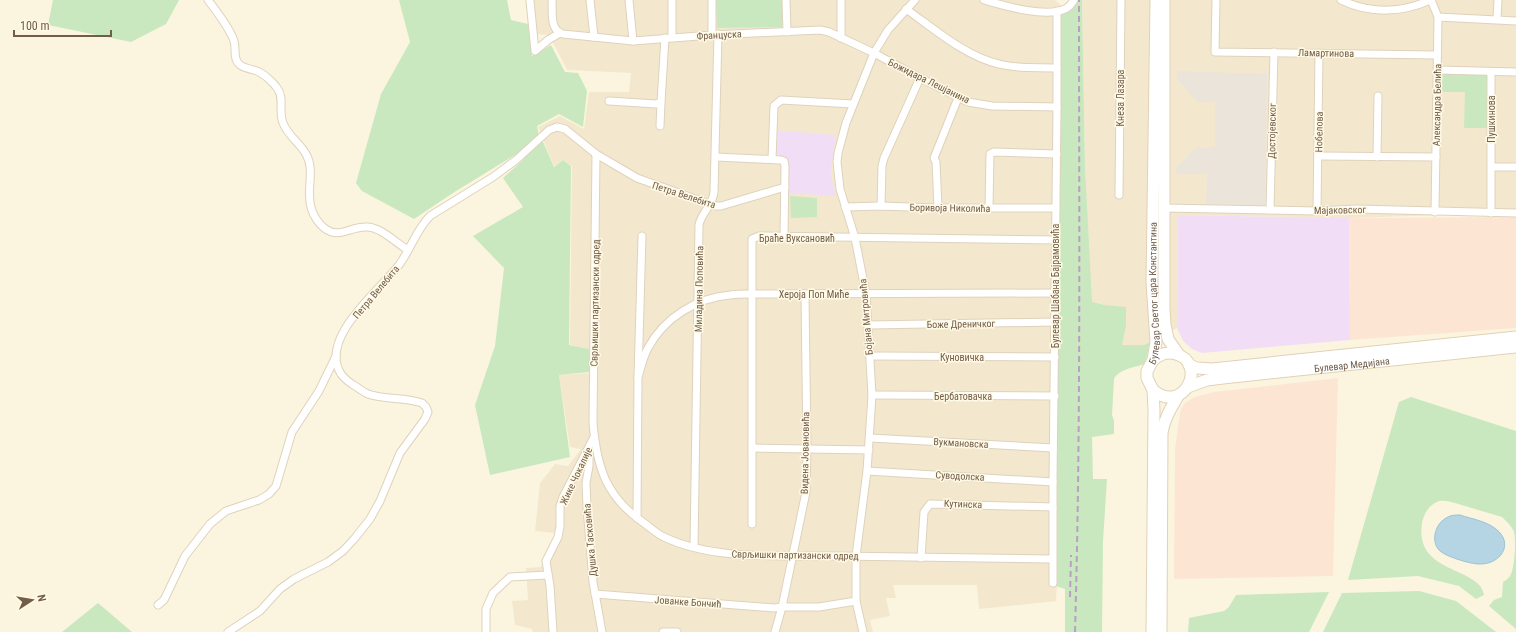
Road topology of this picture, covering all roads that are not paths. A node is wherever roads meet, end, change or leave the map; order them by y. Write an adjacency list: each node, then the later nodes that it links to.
1 (208, 0): 75 (street)
2 (552, 0): 26 (street)
3 (590, 0): 28 (street)
4 (629, 0): 31 (street)
5 (672, 0): 29 (street)
6 (712, 0): 27 (street, Миладина Поповића)
7 (786, 0): 25 (street)
8 (841, 0): 30 (street)
9 (915, 0): 20 (street, Бојана Митровића)
10 (984, 0): 21 (street)
11 (1074, 0): 21 (street)
12 (1121, 0): 58 (street, Кнеза Лазара)
13 (1156, 0): 89 (main road, Булевар Светог цара Константина)
14 (1164, 0): 65 (main road, Булевар Светог цара Константина)
15 (1216, 0): 32 (street, Ламартинова)
16 (1341, 0): 17 (street)
17 (1431, 0): 22 (street, Александра Белића)
18 (1498, 0): 23 (street)
19 (530, 1): 26 (street)
20 (906, 9): 34 (street, Бојана Митровића); 36 (street)
21 (1057, 11): 36 (street, Булевар Шабана Бајрамовића)
22 (1438, 17): 23 (street); 35 (street, Александра Белића)
23 (1497, 19): 24 (street)
24 (1516, 21)
25 (787, 32): 27 (street, Француска); 30 (street, Француска)
26 (560, 33): 28 (street, Француска)
27 (715, 34): 29 (street, Француска); 52 (street, Миладина Поповића)
28 (594, 37): 31 (street, Француска)
29 (668, 37): 31 (street, Француска); 44 (street)
30 (841, 38): 34 (street, Француска)
31 (633, 41)
32 (1274, 52): 33 (street, Ламартинова); 66 (street, Достојевског)
33 (1319, 53): 35 (street, Ламартинова); 50 (street, Нобелова)
34 (874, 54): 40 (street, Божидара Лешјанина); 45 (street, Бојана Митровића)
35 (1438, 55): 37 (street, Александра Белића)
36 (1057, 68): 46 (street, Булевар Шабана Бајрамовића)
37 (1438, 70): 38 (street); 53 (street, Александра Белића)
38 (1491, 72): 39 (street); 55 (street, Пушкинова)
39 (1516, 72)
40 (920, 78): 42 (street, Божидара Лешјанина); 60 (street)
41 (1378, 96): 51 (street)
42 (958, 98): 46 (street, Божидара Лешјанина); 62 (street)
43 (609, 101): 44 (street)
44 (661, 102): 47 (street)
45 (853, 104): 54 (street); 61 (street, Бојана Митровића)
46 (1057, 106): 49 (street, Булевар Шабана Бајрамовића)
47 (660, 126)
48 (596, 154): 59 (street, Петра Велебита); 75 (street, Петра Велебита); 97 (street, Сврљишки партизански одред)
49 (1057, 154): 63 (street); 64 (street, Булевар Шабана Бајрамовића)
50 (1318, 156): 51 (street); 67 (street, Нобелова)
51 (1377, 156): 53 (street)
52 (716, 157): 54 (street); 59 (street, Миладина Поповића)
53 (1436, 157): 68 (street, Александра Белића)
54 (772, 160): 57 (street)
55 (1492, 167): 56 (street); 69 (street, Пушкинова)
56 (1516, 167)
57 (785, 187): 59 (street, Петра Велебита); 72 (street)
58 (1119, 195)
59 (711, 205): 80 (street, Миладина Поповића)
60 (881, 206): 61 (street, Боривоја Николића); 62 (street, Боривоја Николића)
61 (845, 207): 73 (street, Бојана Митровића)
62 (938, 208): 63 (street, Боривоја Николића)
63 (989, 208): 64 (street, Боривоја Николића)
64 (1056, 208): 74 (street, Булевар Шабана Бајрамовића)
65 (1164, 208): 66 (street, Мајаковског); 85 (main road, Булевар Светог цара Константина)
66 (1270, 210): 67 (street, Мајаковског)
67 (1317, 211): 68 (street, Мајаковског)
68 (1435, 212): 69 (street, Мајаковског)
69 (1491, 213): 70 (street, Мајаковског)
70 (1516, 214)
71 (642, 236): 91 (street, Хероја Поп Миће)
72 (784, 238): 73 (street, Браће Вуксановић); 77 (street, Браће Вуксановић)
73 (855, 238): 74 (street, Браће Вуксановић); 78 (street, Бојана Митровића)
74 (1056, 240): 76 (street, Булевар Шабана Бајрамовића)
75 (409, 248): 86 (street, Петра Велебита)
76 (1055, 293): 78 (street, Хероја Поп Миће); 81 (street, Булевар Шабана Бајрамовића)
77 (751, 294): 79 (street, Хероја Поп Миће); 80 (street, Хероја Поп Миће); 100 (street, Браће Вуксановић)
78 (866, 294): 79 (street, Хероја Поп Миће); 82 (street, Бојана Митровића)
79 (805, 295): 102 (street, Видена Јовановића)
80 (699, 303): 91 (street, Хероја Поп Миће); 109 (street, Миладина Поповића)
81 (1055, 322): 82 (street, Боже Дреничког); 88 (street, Булевар Шабана Бајрамовића)
82 (868, 325): 87 (street, Бојана Митровића)
83 (1516, 337): 90 (main road, Булевар Медијана)
84 (1516, 347): 92 (main road, Булевар Медијана)
85 (1179, 355): 89 (main road); 90 (main road)
86 (336, 356): 118 (street, Петра Велебита); 120 (street)
87 (870, 356): 88 (street, Куновичка); 94 (street, Бојана Митровића)
88 (1055, 357): 95 (street, Булевар Шабана Бајрамовића)
89 (1153, 360): 93 (main road, Булевар Светог цара Константина)
90 (1189, 365): 92 (main road)
91 (638, 377): 107 (street, Хероја Поп Миће)
92 (1188, 387): 96 (main road)
93 (1153, 390): 96 (main road); 128 (main road, Булевар Светог цара Константина)
94 (872, 395): 95 (street, Бербатовачка); 98 (street, Бојана Митровића)
95 (1054, 396): 101 (street, Булевар Шабана Бајрамовића)
96 (1178, 396): 129 (main road)
97 (594, 436): 99 (street, Жике Чокалије); 107 (street, Сврљишки партизански одред)
98 (870, 438): 101 (street, Вукмановска); 103 (street, Бојана Митровића)
99 (589, 448): 114 (street, Жике Чокалије); 116 (street, Душка Тасковића)
100 (752, 448): 102 (street); 108 (street, Браће Вуксановић)
101 (1053, 448): 105 (street, Булевар Шабана Бајрамовића)
102 (807, 449): 103 (street); 110 (street, Видена Јовановића)
103 (869, 450): 104 (street, Бојана Митровића)
104 (867, 471): 105 (street, Суводолска); 111 (street, Бојана Митровића)
105 (1052, 482): 106 (street, Булевар Шабана Бајрамовића)
106 (1053, 507): 112 (street, Кутинска); 113 (street, Булевар Шабана Бајрамовића)
107 (637, 518): 109 (street, Сврљишки партизански одред)
108 (752, 524)
109 (694, 547): 110 (street, Сврљишки партизански одред)
110 (793, 556): 111 (street, Сврљишки партизански одред); 119 (street, Видена Јовановића)
111 (856, 556): 112 (street, Сврљишки партизански одред); 117 (street, Бојана Митровића)
112 (921, 558): 113 (street, Сврљишки партизански одред)
113 (1052, 559): 115 (street, Булевар Шабана Бајрамовића)
114 (548, 575): 121 (street); 122 (street, Жике Чокалије)
115 (1053, 583)
116 (595, 594): 119 (street, Јованке Бончић); 123 (street, Душка Тасковића)
117 (856, 601): 119 (street, Јованке Бончић); 127 (street, Бојана Митровића)
118 (158, 605)
119 (782, 607): 126 (street, Видена Јовановића)
120 (228, 632)
121 (486, 632)
122 (553, 632)
123 (602, 632)
124 (663, 632): 125 (street)
125 (676, 632)
126 (775, 632)
127 (863, 632)
128 (1152, 632)
129 (1161, 632)

